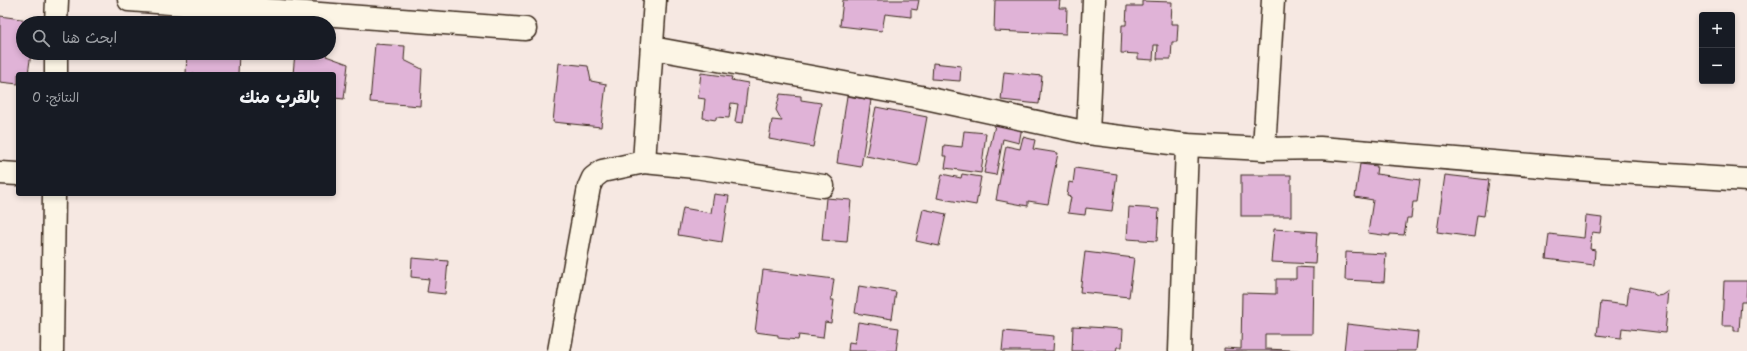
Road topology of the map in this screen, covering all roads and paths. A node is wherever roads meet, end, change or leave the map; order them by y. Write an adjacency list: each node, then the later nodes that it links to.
1 (57, 0): 6 (street)
2 (129, 0): 7 (street)
3 (656, 0): 8 (street)
4 (1094, 0): 11 (street)
5 (1273, 0): 13 (street)
6 (56, 16)
7 (525, 29)
8 (652, 48): 11 (street); 14 (street)
9 (56, 60): 10 (street)
10 (56, 72)
11 (1088, 133): 12 (street)
12 (1187, 145): 13 (street); 22 (street)
13 (1264, 149): 17 (street)
14 (644, 162): 18 (street); 21 (street)
15 (0, 174): 16 (street)
16 (16, 174)
17 (1747, 180)
18 (823, 186)
19 (54, 196): 20 (street)
20 (52, 351)
21 (559, 351)
22 (1180, 351)

